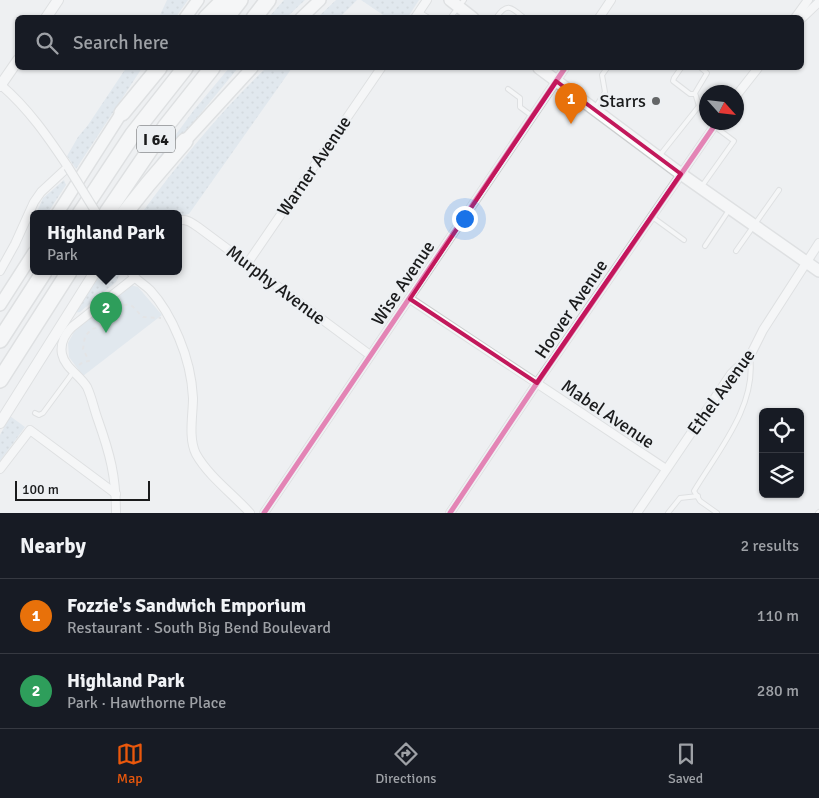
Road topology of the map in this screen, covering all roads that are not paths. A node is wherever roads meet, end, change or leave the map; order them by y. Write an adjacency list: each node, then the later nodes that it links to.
1 (58, 0): 12 (street)
2 (198, 0): 13 (main road)
3 (224, 0): 14 (highway)
4 (240, 0): 15 (highway)
5 (268, 0): 16 (highway)
6 (320, 0): 17 (main road)
7 (427, 0): 18 (street)
8 (611, 0): 23 (street)
9 (808, 0): 24 (street)
10 (457, 2): 19 (lane); 20 (main road)
11 (819, 2): 25 (street)
12 (48, 15)
13 (186, 15)
14 (209, 15)
15 (228, 15)
16 (256, 15)
17 (304, 15)
18 (417, 15)
19 (451, 15)
20 (470, 15)
21 (498, 15): 22 (lane)
22 (519, 15)
23 (601, 15)
24 (797, 15)
25 (804, 16)
26 (15, 64): 40 (street)
27 (149, 70): 46 (main road)
28 (157, 70): 46 (highway)
29 (183, 70): 59 (highway, I 64)
30 (210, 70): 61 (highway, I 64)
31 (250, 70): 50 (main road)
32 (380, 70): 74 (street, Warner Avenue)
33 (541, 70): 39 (main road)
34 (564, 70): 39 (street, Wise Avenue)
35 (606, 70): 45 (lane)
36 (680, 70): 43 (lane)
37 (704, 70): 43 (lane)
38 (756, 70): 41 (street)
39 (556, 81): 45 (main road); 47 (street, Wise Avenue)
40 (0, 86): 52 (street)
41 (744, 86)
42 (508, 89): 47 (lane)
43 (695, 94): 44 (lane)
44 (699, 106): 51 (lane)
45 (594, 109): 51 (main road)
46 (122, 113): 58 (main road)
47 (532, 116): 82 (street, Wise Avenue)
48 (712, 130): 53 (street, Hoover Avenue)
49 (722, 130): 54 (lane)
50 (185, 141): 62 (highway); 63 (street)
51 (659, 157): 53 (main road)
52 (68, 167): 57 (street); 60 (street, bridge)
53 (681, 174): 54 (main road); 65 (street, Hoover Avenue)
54 (701, 188): 56 (main road)
55 (779, 190): 67 (lane)
56 (730, 209): 67 (main road); 70 (lane)
57 (31, 210)
58 (60, 210)
59 (83, 210)
60 (95, 210)
61 (109, 210)
62 (127, 210)
63 (136, 210)
64 (30, 211): 75 (street)
65 (651, 216): 68 (lane); 90 (street, Hoover Avenue)
66 (182, 220): 74 (street, Murphy Avenue)
67 (754, 225): 71 (lane); 73 (main road)
68 (684, 240)
69 (819, 243): 73 (street, Ethel Avenue)
70 (705, 246)
71 (736, 251)
72 (30, 258): 83 (main road)
73 (806, 262): 76 (main road); 87 (street, Ethel Avenue)
74 (247, 264): 86 (street, Murphy Avenue)
75 (0, 271)
76 (819, 271)
77 (42, 275): 85 (highway)
78 (67, 275): 84 (highway)
79 (79, 275): 84 (highway)
80 (93, 275): 92 (street)
81 (132, 275): 88 (street); 98 (street)
82 (410, 298): 86 (street, Wise Avenue); 90 (street, Mabel Avenue)
83 (0, 304)
84 (44, 312): 89 (highway)
85 (0, 340)
86 (370, 355): 99 (street, Wise Avenue)
87 (750, 356): 94 (street, Ethel Avenue); 96 (lane)
88 (74, 371): 91 (lane); 95 (street)
89 (0, 380)
90 (537, 384): 94 (street, Mabel Avenue); 100 (street, Hoover Avenue)
91 (35, 413)
92 (0, 423)
93 (0, 469): 95 (street)
94 (666, 469): 101 (street, Ethel Avenue)
95 (116, 494): 97 (street)
96 (698, 496): 102 (lane); 103 (lane)
97 (116, 513)
98 (250, 513)
99 (264, 513)
100 (450, 513)
101 (636, 513)
102 (668, 513)
103 (717, 513)

